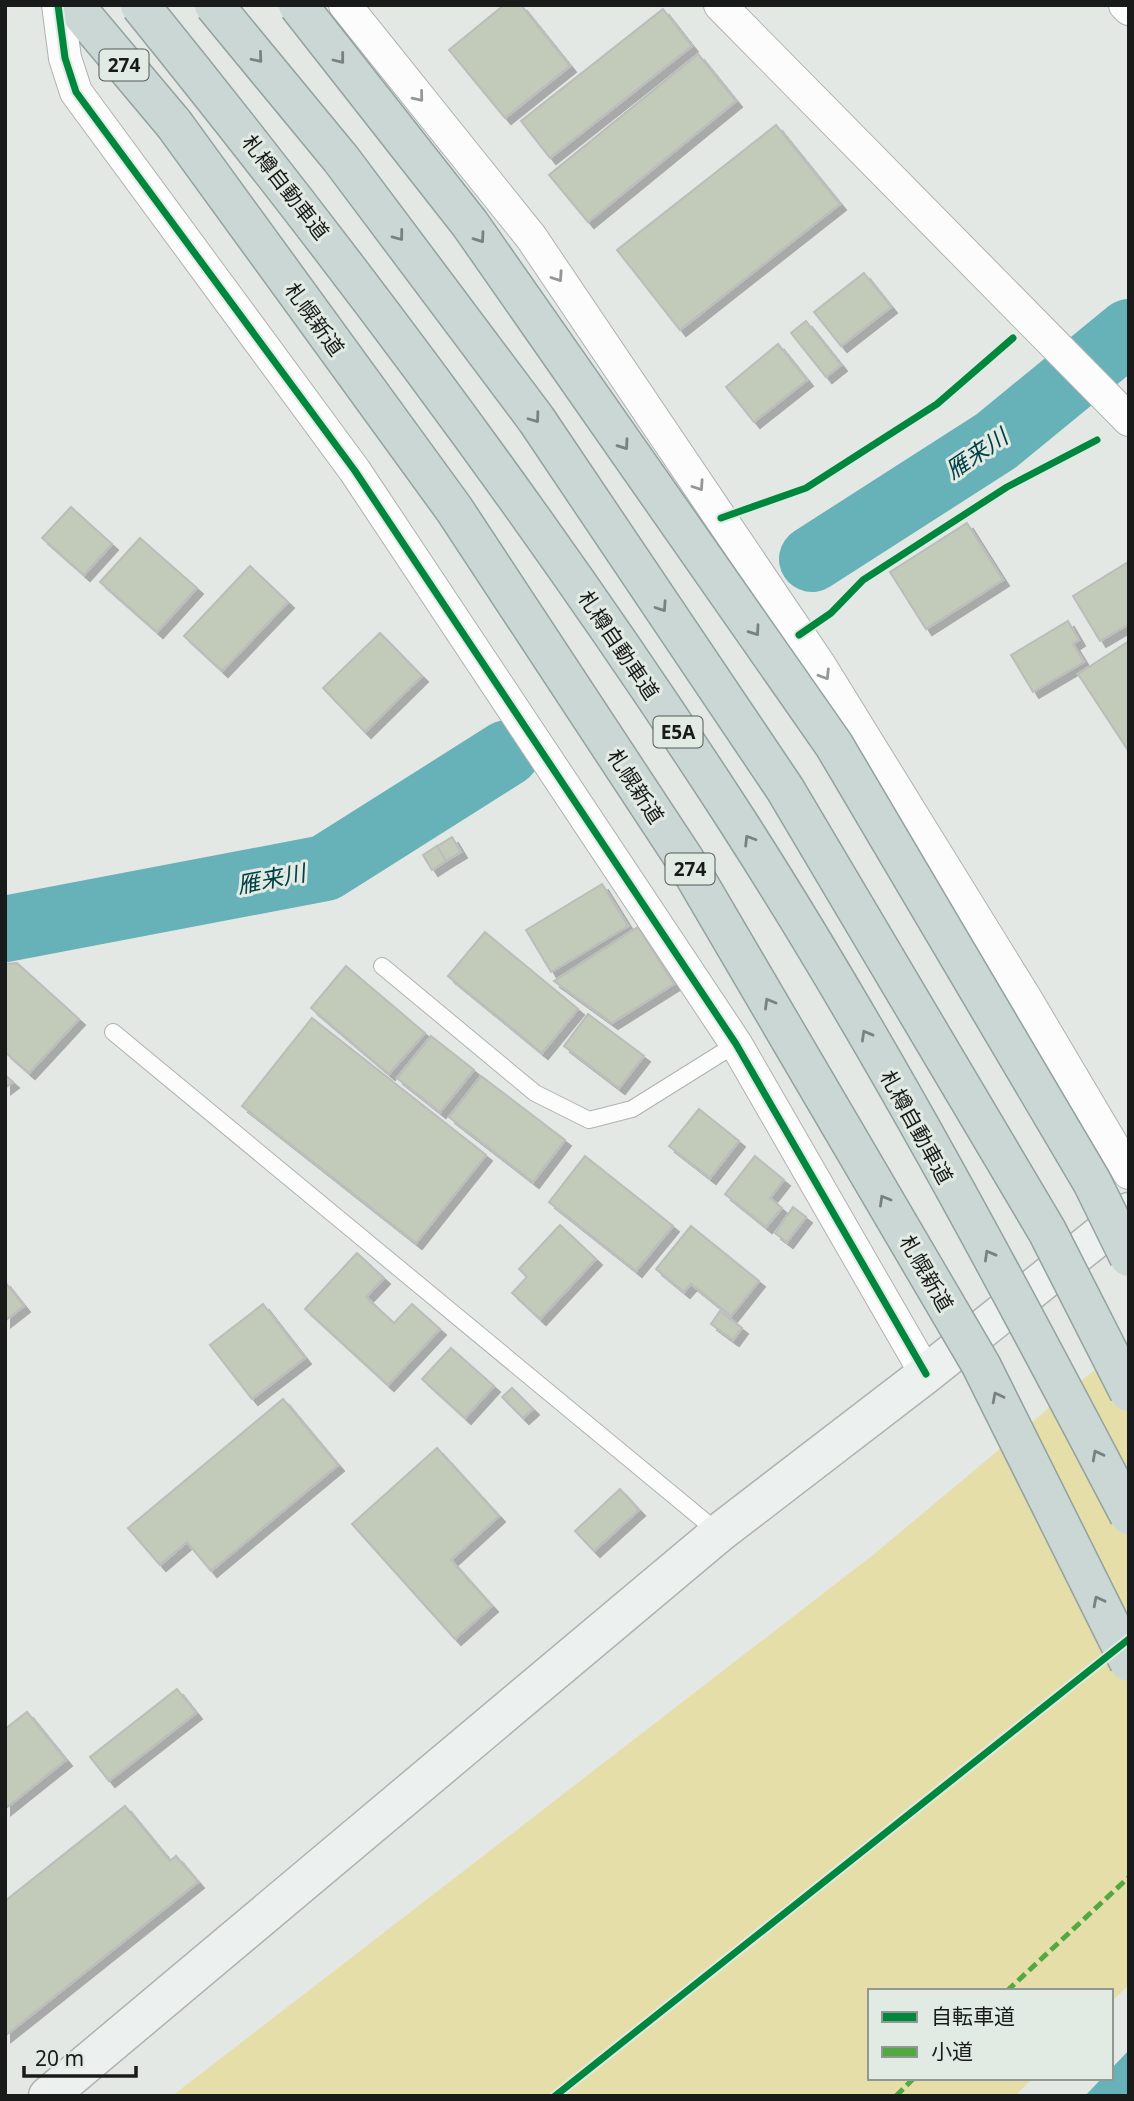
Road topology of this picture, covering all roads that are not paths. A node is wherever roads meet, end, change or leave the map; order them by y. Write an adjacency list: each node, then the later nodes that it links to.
1 (58, 5): 11 (street)
2 (74, 5): 19 (highway, 札幌新道 / 274, one-way to 2, bridge)
3 (141, 5): 17 (highway, 札樽自動車道 / E5A, one-way to 3, bridge)
4 (214, 5): 16 (highway, E5A, one-way to 16, bridge)
5 (298, 5): 14 (highway, one-way to 14, bridge)
6 (345, 5): 12 (street, one-way to 12)
7 (720, 5): 8 (street)
8 (1123, 414)
9 (382, 966): 11 (lane)
10 (113, 1032): 18 (lane)
11 (736, 1044): 15 (street)
12 (1129, 1173)
13 (1129, 1212): 15 (street)
14 (1129, 1257)
15 (926, 1374): 18 (street)
16 (1129, 1392)
17 (1129, 1516)
18 (719, 1533): 20 (street)
19 (1129, 1662)
20 (48, 2096)

